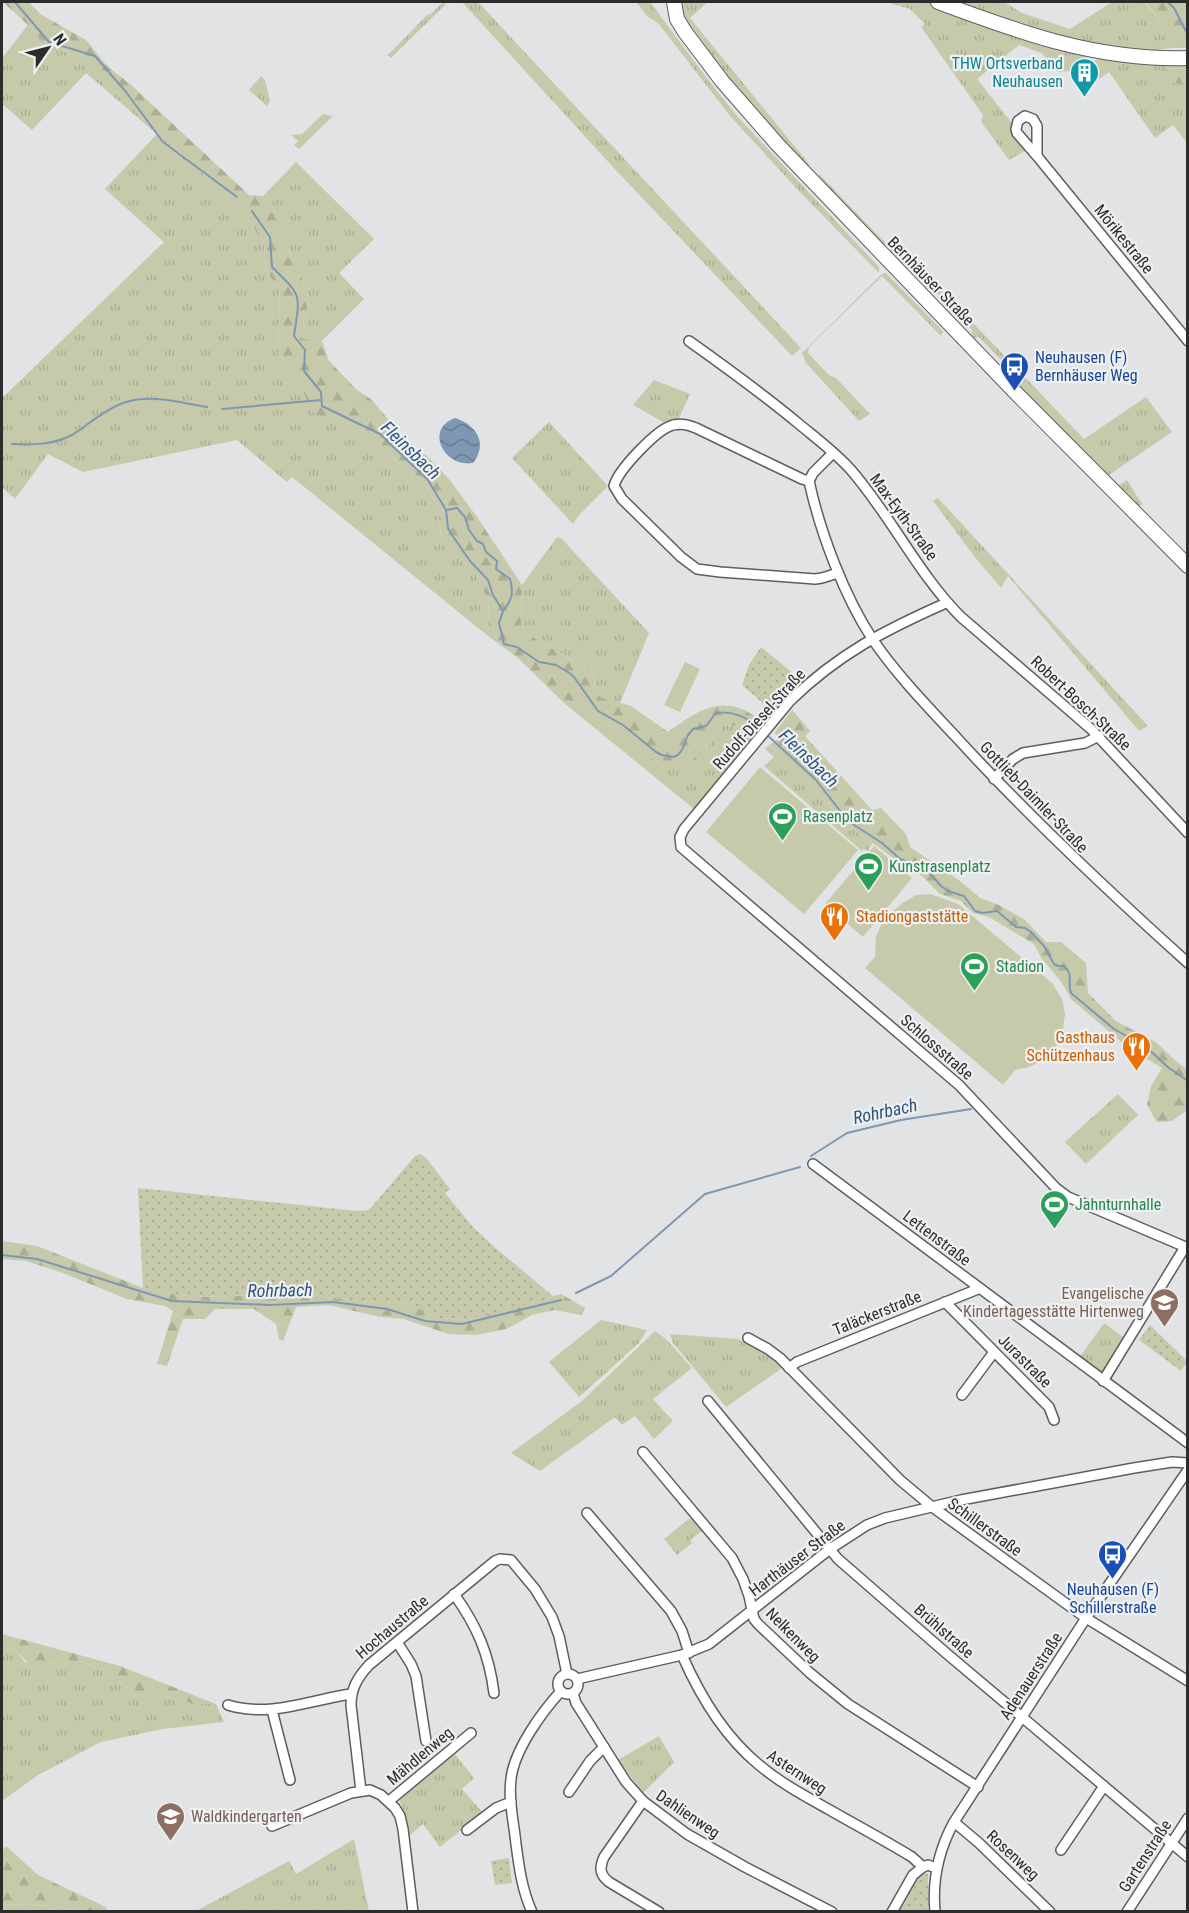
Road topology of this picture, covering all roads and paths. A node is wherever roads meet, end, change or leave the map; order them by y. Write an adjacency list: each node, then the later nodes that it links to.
1 (674, 2): 9 (street, Bernhäuser Straße)
2 (938, 2): 3 (street)
3 (1187, 58)
4 (1036, 156): 6 (street, Mörikestraße)
5 (689, 341): 7 (street, Max-Eyth-Straße)
6 (1188, 341)
7 (833, 453): 8 (street); 11 (street, Max-Eyth-Straße)
8 (809, 481): 10 (street, Gottlieb-Daimler-Straße); 10 (street)
9 (1188, 566)
10 (838, 573): 12 (street, Gottlieb-Daimler-Straße)
11 (946, 603): 12 (street, Rudolf-Diesel-Straße); 13 (street, Robert-Bosch-Straße)
12 (872, 639): 14 (street, Gottlieb-Daimler-Straße); 16 (street, Rudolf-Diesel-Straße)
13 (1099, 736): 14 (street); 15 (street, Robert-Bosch-Straße)
14 (994, 779): 17 (street, Gottlieb-Daimler-Straße)
15 (1188, 833)
16 (680, 843): 19 (street, Schlossstraße)
17 (1188, 963)
18 (813, 1164): 20 (street, Lettenstraße)
19 (1186, 1248): 25 (street)
20 (978, 1288): 21 (street, Taläckerstraße); 25 (street, Lettenstraße)
21 (945, 1302): 23 (street, Jurastraße); 24 (street, Taläckerstraße)
22 (748, 1338): 24 (street, Schillerstraße)
23 (994, 1352): 26 (street); 28 (street, Jurastraße)
24 (789, 1368): 33 (street, Schillerstraße)
25 (1103, 1381): 29 (street, Lettenstraße)
26 (962, 1395)
27 (708, 1401): 35 (street, Brühlstraße)
28 (1054, 1420)
29 (1188, 1443)
30 (643, 1452): 37 (street, Nelkenweg)
31 (1188, 1463): 33 (street, Harthäuser Straße)
32 (1188, 1470): 38 (street, Adenauerstraße)
33 (931, 1506): 35 (street, Harthäuser Straße); 38 (street, Schillerstraße)
34 (587, 1513): 40 (street, Asternweg)
35 (830, 1549): 37 (street, Harthäuser Straße); 50 (street, Brühlstraße)
36 (454, 1594): 39 (street, Hochaustraße); 41 (street, Hochaustraße); 45 (street)
37 (752, 1610): 40 (street, Harthäuser Straße); 56 (street, Nelkenweg)
38 (1086, 1618): 43 (street, Schillerstraße); 50 (street, Adenauerstraße)
39 (397, 1642): 47 (street, Hochaustraße); 52 (street, Mähdlenweg)
40 (685, 1654): 42 (street, Harthäuser Straße); 69 (street, Asternweg)
41 (567, 1674): 42 (street); 44 (street)
42 (578, 1679): 46 (street)
43 (1188, 1681)
44 (561, 1691): 46 (street); 61 (street)
45 (494, 1693)
46 (573, 1693): 53 (street, Dahlienweg)
47 (351, 1694): 49 (street); 57 (street)
48 (228, 1705): 49 (street)
49 (272, 1710): 54 (street)
50 (1022, 1717): 55 (street, Brühlstraße); 56 (street, Adenauerstraße)
51 (471, 1733): 59 (street, Mähdlenweg)
52 (426, 1741)
53 (604, 1747): 58 (street); 60 (street, Dahlienweg)
54 (290, 1780)
55 (1104, 1786): 66 (street, Brühlstraße); 67 (street)
56 (978, 1787): 63 (street, Adenauerstraße)
57 (361, 1791): 59 (street); 64 (street)
58 (569, 1792)
59 (389, 1801): 71 (street)
60 (643, 1801): 73 (street); 74 (street, Dahlienweg)
61 (511, 1802): 65 (street); 72 (street)
62 (1188, 1818): 66 (street, Gartenstraße)
63 (954, 1822): 70 (street, Adenauerstraße); 77 (street, Rosenweg)
64 (272, 1826)
65 (467, 1830)
66 (1170, 1844): 68 (street, Brühlstraße); 78 (street, Gartenstraße)
67 (1060, 1850)
68 (1188, 1857)
69 (923, 1866): 70 (street, Asternweg); 75 (street)
70 (936, 1868): 76 (street, Adenauerstraße)
71 (413, 1911)
72 (532, 1911)
73 (659, 1911)
74 (832, 1911)
75 (892, 1911)
76 (935, 1911)
77 (1050, 1911)
78 (1127, 1911)

